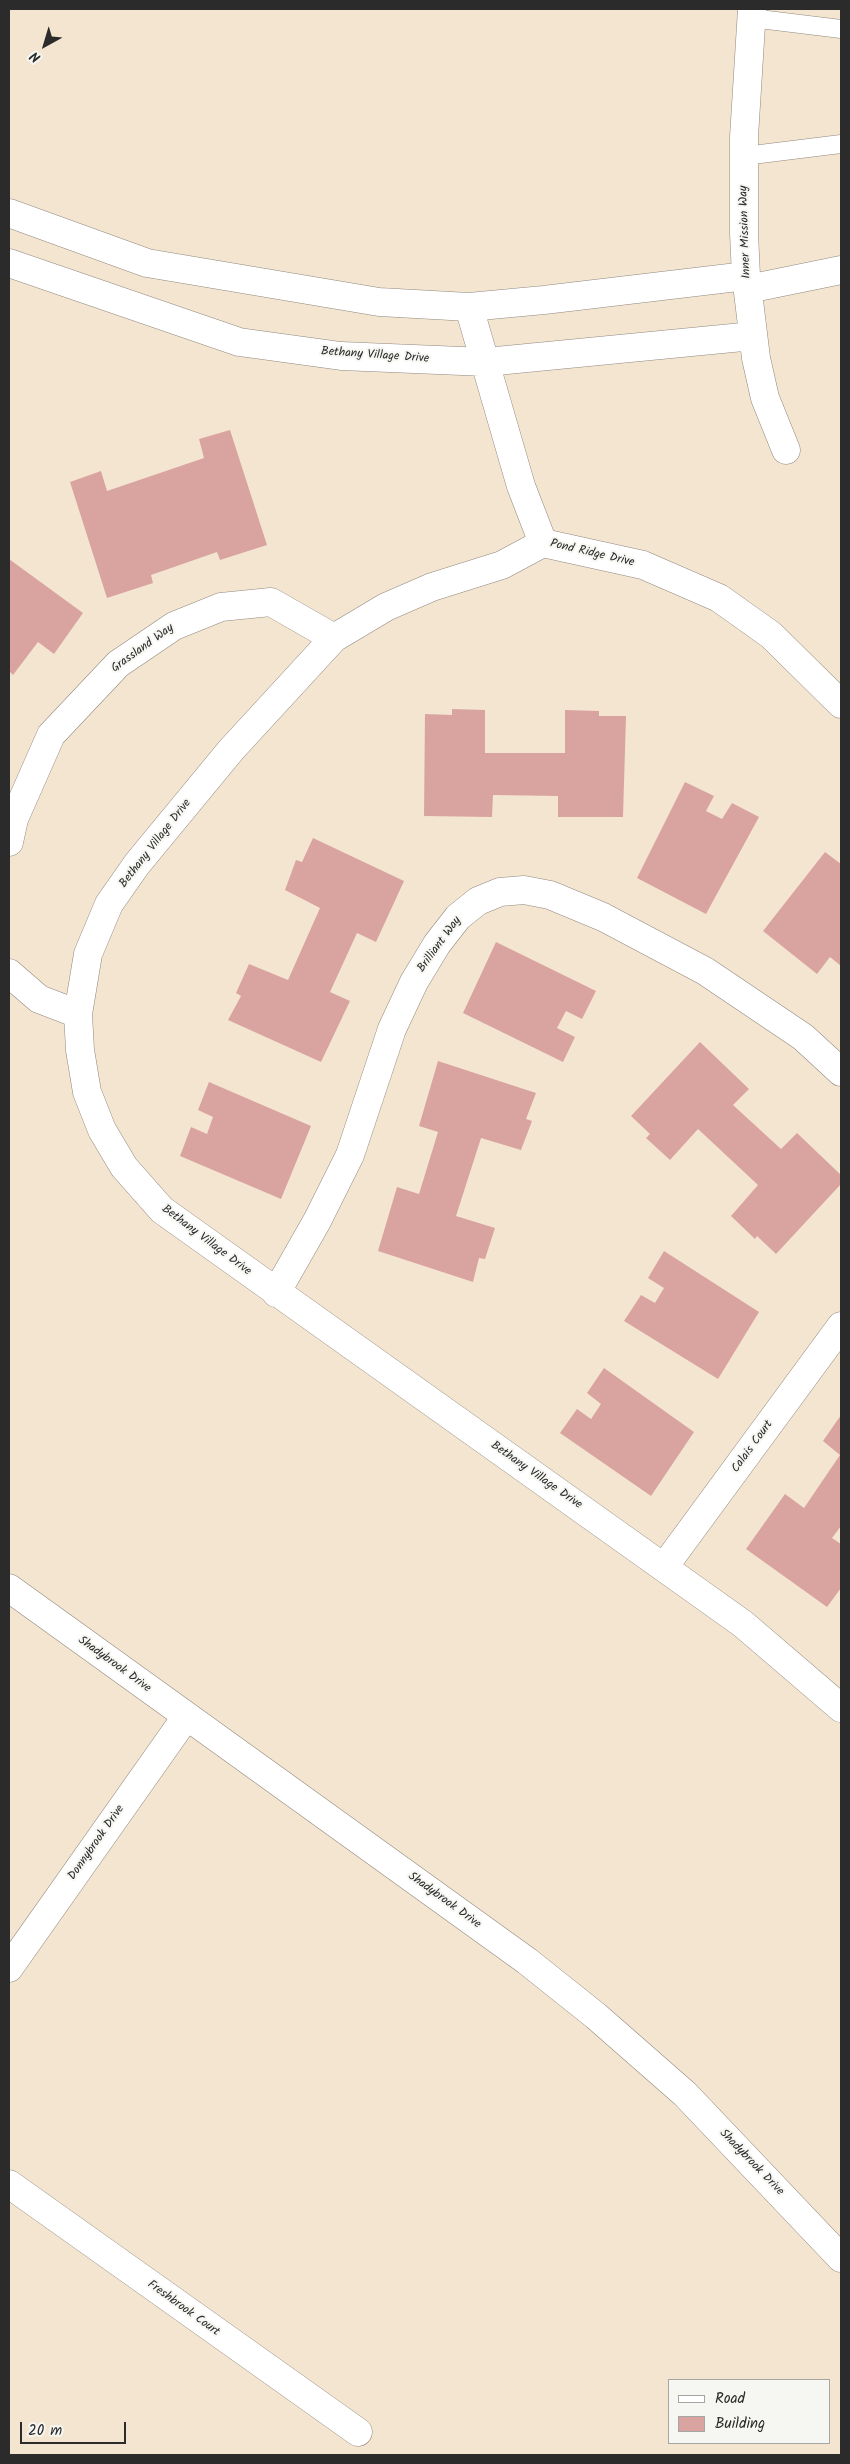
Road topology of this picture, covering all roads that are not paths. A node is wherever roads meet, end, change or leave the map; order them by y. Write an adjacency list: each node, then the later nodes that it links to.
1 (751, 13): 2 (lane); 4 (street, Inner Mission Way)
2 (841, 29)
3 (841, 144): 4 (lane)
4 (744, 156): 8 (street, Inner Mission Way)
5 (9, 213): 9 (street)
6 (9, 263): 11 (street, Bethany Village Drive)
7 (841, 270): 8 (street)
8 (747, 283): 9 (street); 10 (street, Inner Mission Way)
9 (469, 306): 11 (street, Pond Ridge Drive)
10 (753, 336): 11 (street, Bethany Village Drive); 12 (street, Inner Mission Way)
11 (486, 362): 13 (street, Pond Ridge Drive)
12 (786, 450)
13 (543, 543): 14 (street, Bethany Village Drive); 15 (street, Pond Ridge Drive)
14 (334, 638): 16 (street, Grassland Way); 18 (street, Bethany Village Drive)
15 (841, 704)
16 (9, 842)
17 (9, 973): 18 (street)
18 (78, 1014): 20 (street, Bethany Village Drive)
19 (841, 1072): 20 (street, Brilliant Way)
20 (276, 1293): 22 (street, Bethany Village Drive)
21 (841, 1326): 22 (street, Calais Court)
22 (664, 1567): 24 (street, Bethany Village Drive)
23 (9, 1588): 25 (street, Shadybrook Drive)
24 (841, 1708)
25 (186, 1718): 26 (street, Donnybrook Drive); 28 (street, Shadybrook Drive)
26 (9, 1968)
27 (9, 2184): 29 (street, Freshbrook Court)
28 (841, 2258)
29 (358, 2432)

